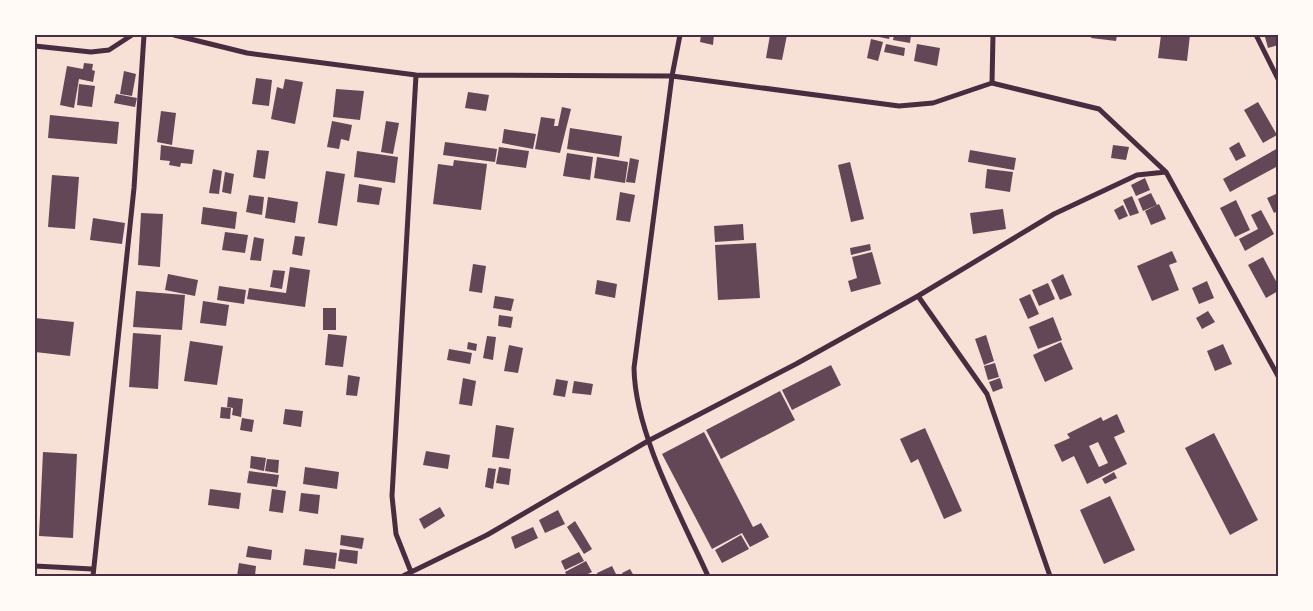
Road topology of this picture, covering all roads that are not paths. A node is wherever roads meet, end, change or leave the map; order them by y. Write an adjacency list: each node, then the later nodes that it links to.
1 (132, 35): 7 (street)
2 (144, 35): 17 (street)
3 (174, 35): 8 (street)
4 (680, 35): 9 (street)
5 (993, 35): 11 (street)
6 (1256, 35): 10 (street)
7 (35, 46)
8 (416, 75): 9 (street); 18 (street)
9 (672, 76): 11 (street); 15 (street)
10 (1278, 79)
11 (992, 82): 12 (street)
12 (1166, 172): 13 (street); 14 (street)
13 (918, 296): 15 (street); 22 (street)
14 (1278, 376)
15 (648, 441): 18 (street); 21 (street)
16 (35, 566): 17 (street)
17 (92, 569): 19 (street)
18 (411, 572): 20 (street)
19 (93, 576)
20 (403, 576)
21 (708, 576)
22 (1050, 576)

